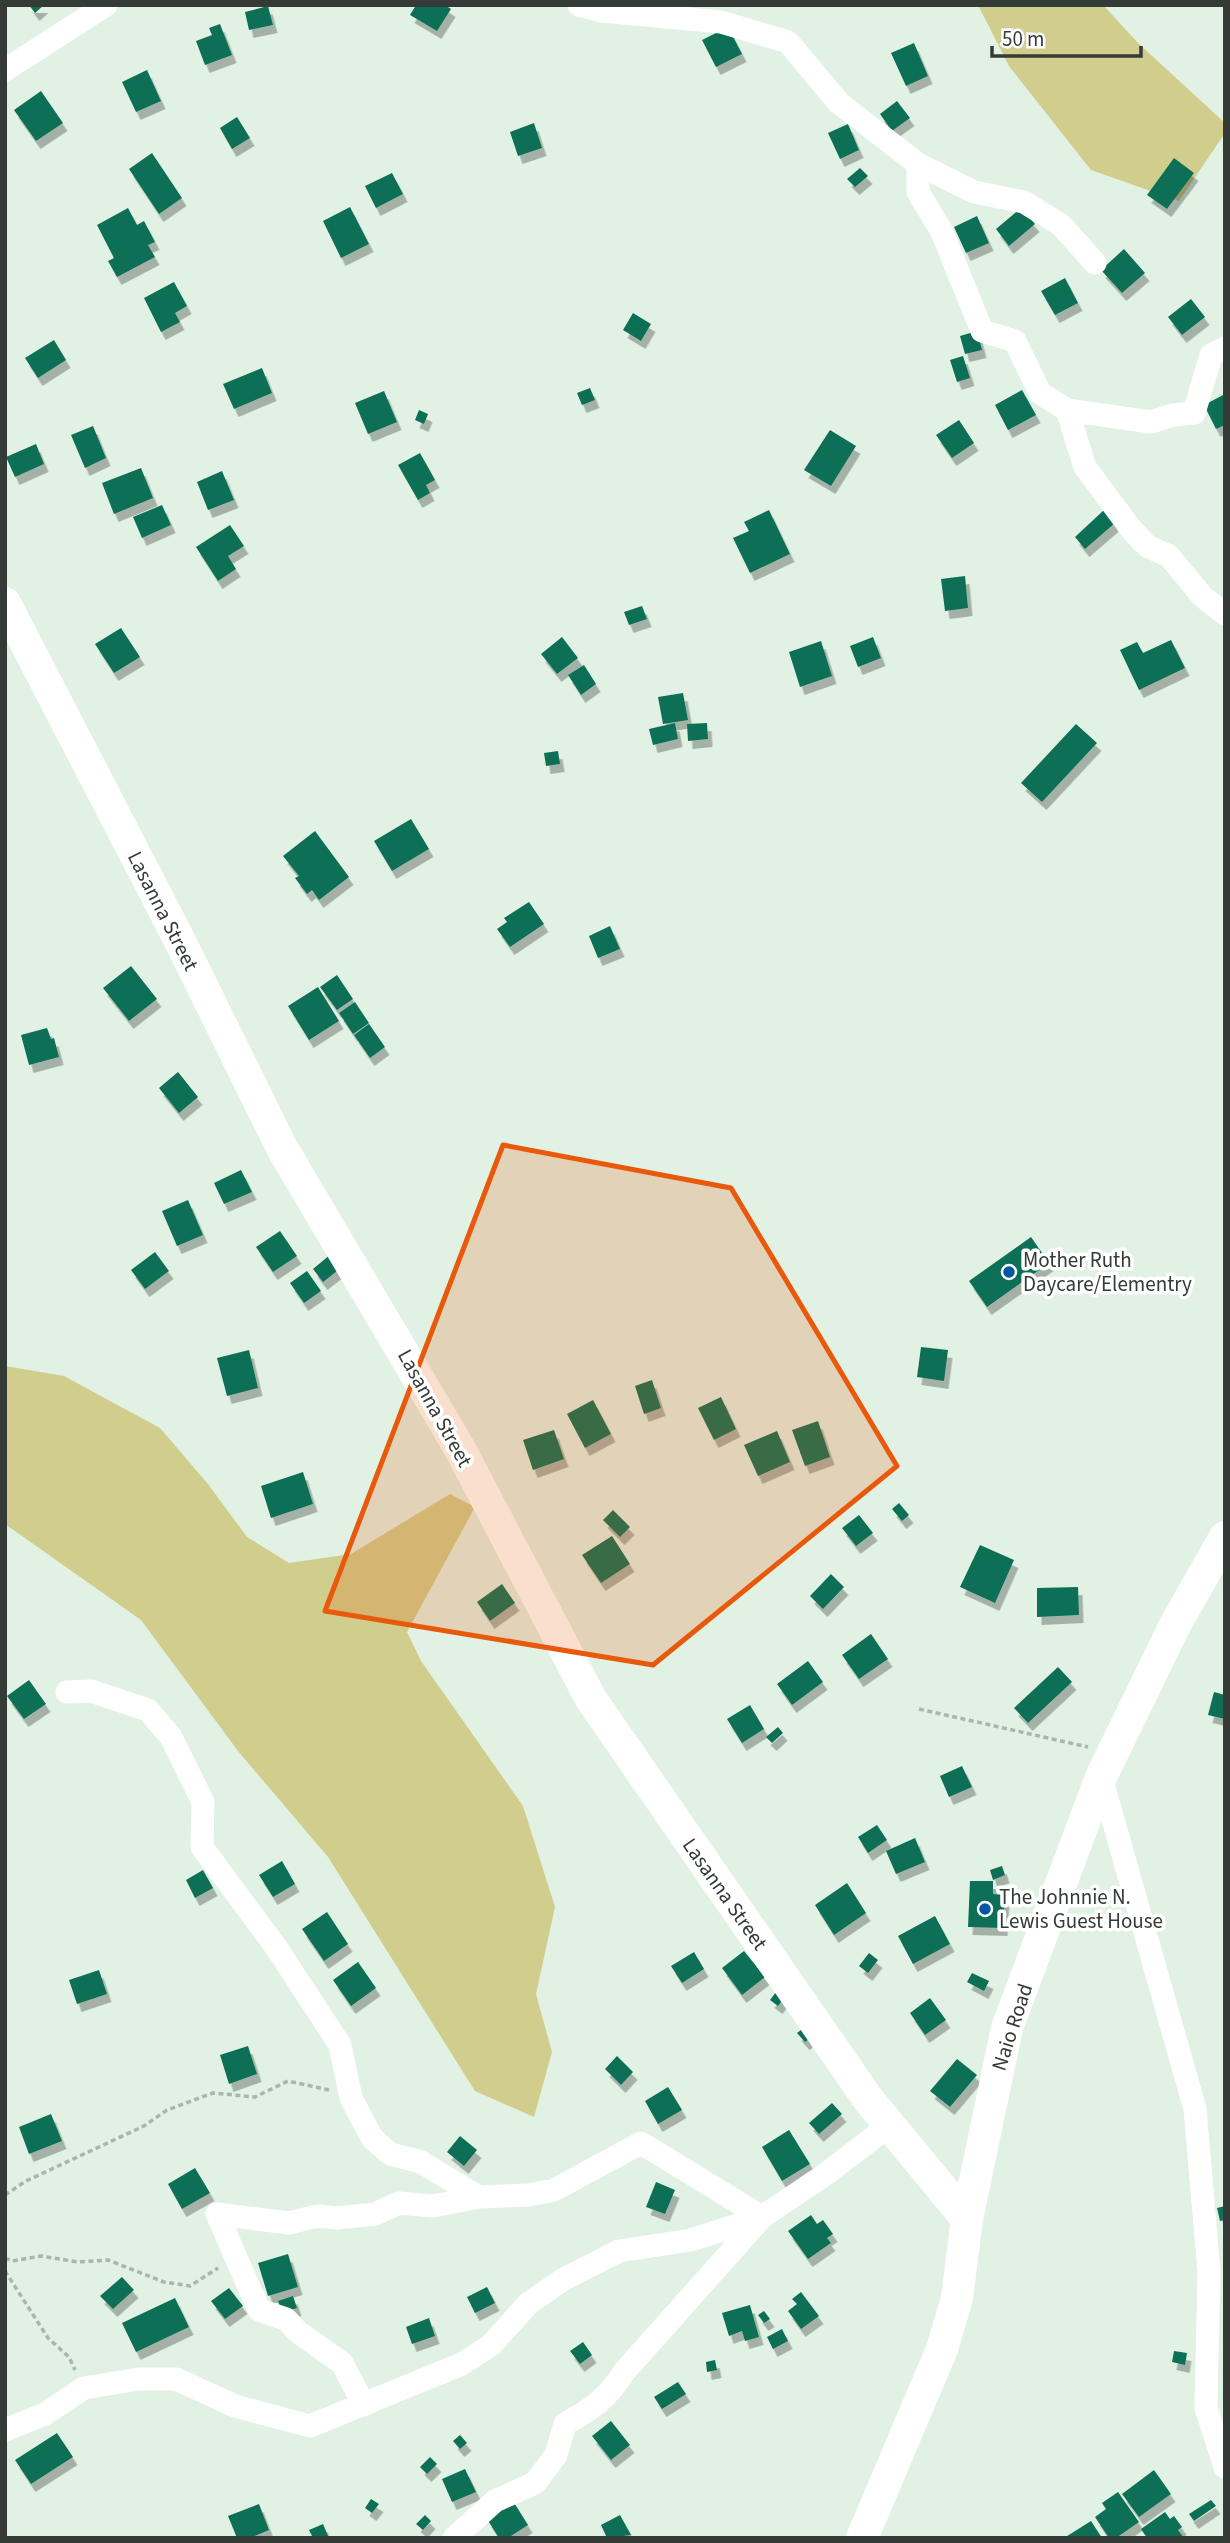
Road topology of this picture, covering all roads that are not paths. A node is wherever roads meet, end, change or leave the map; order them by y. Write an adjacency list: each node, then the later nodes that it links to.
1 (106, 5): 3 (street)
2 (579, 5): 4 (street)
3 (5, 70)
4 (918, 164): 5 (street); 7 (street)
5 (1095, 263)
6 (1225, 348): 7 (street)
7 (1067, 410): 9 (street)
8 (5, 603): 13 (street, Lasanna Street)
9 (1225, 614)
10 (1225, 1537): 12 (street, Naio Road)
11 (66, 1692): 16 (street)
12 (1101, 1777): 14 (street, Naio Road); 21 (street)
13 (890, 2125): 15 (street, Lasanna Street); 17 (street)
14 (980, 2159): 15 (street); 18 (street, Naio Road)
15 (928, 2173): 18 (street, Lasanna Street)
16 (480, 2197): 17 (street); 19 (street)
17 (762, 2217): 19 (street); 22 (street)
18 (967, 2219): 23 (street, Naio Road)
19 (364, 2405): 20 (street)
20 (5, 2430)
21 (1225, 2467)
22 (454, 2538)
23 (862, 2538)

